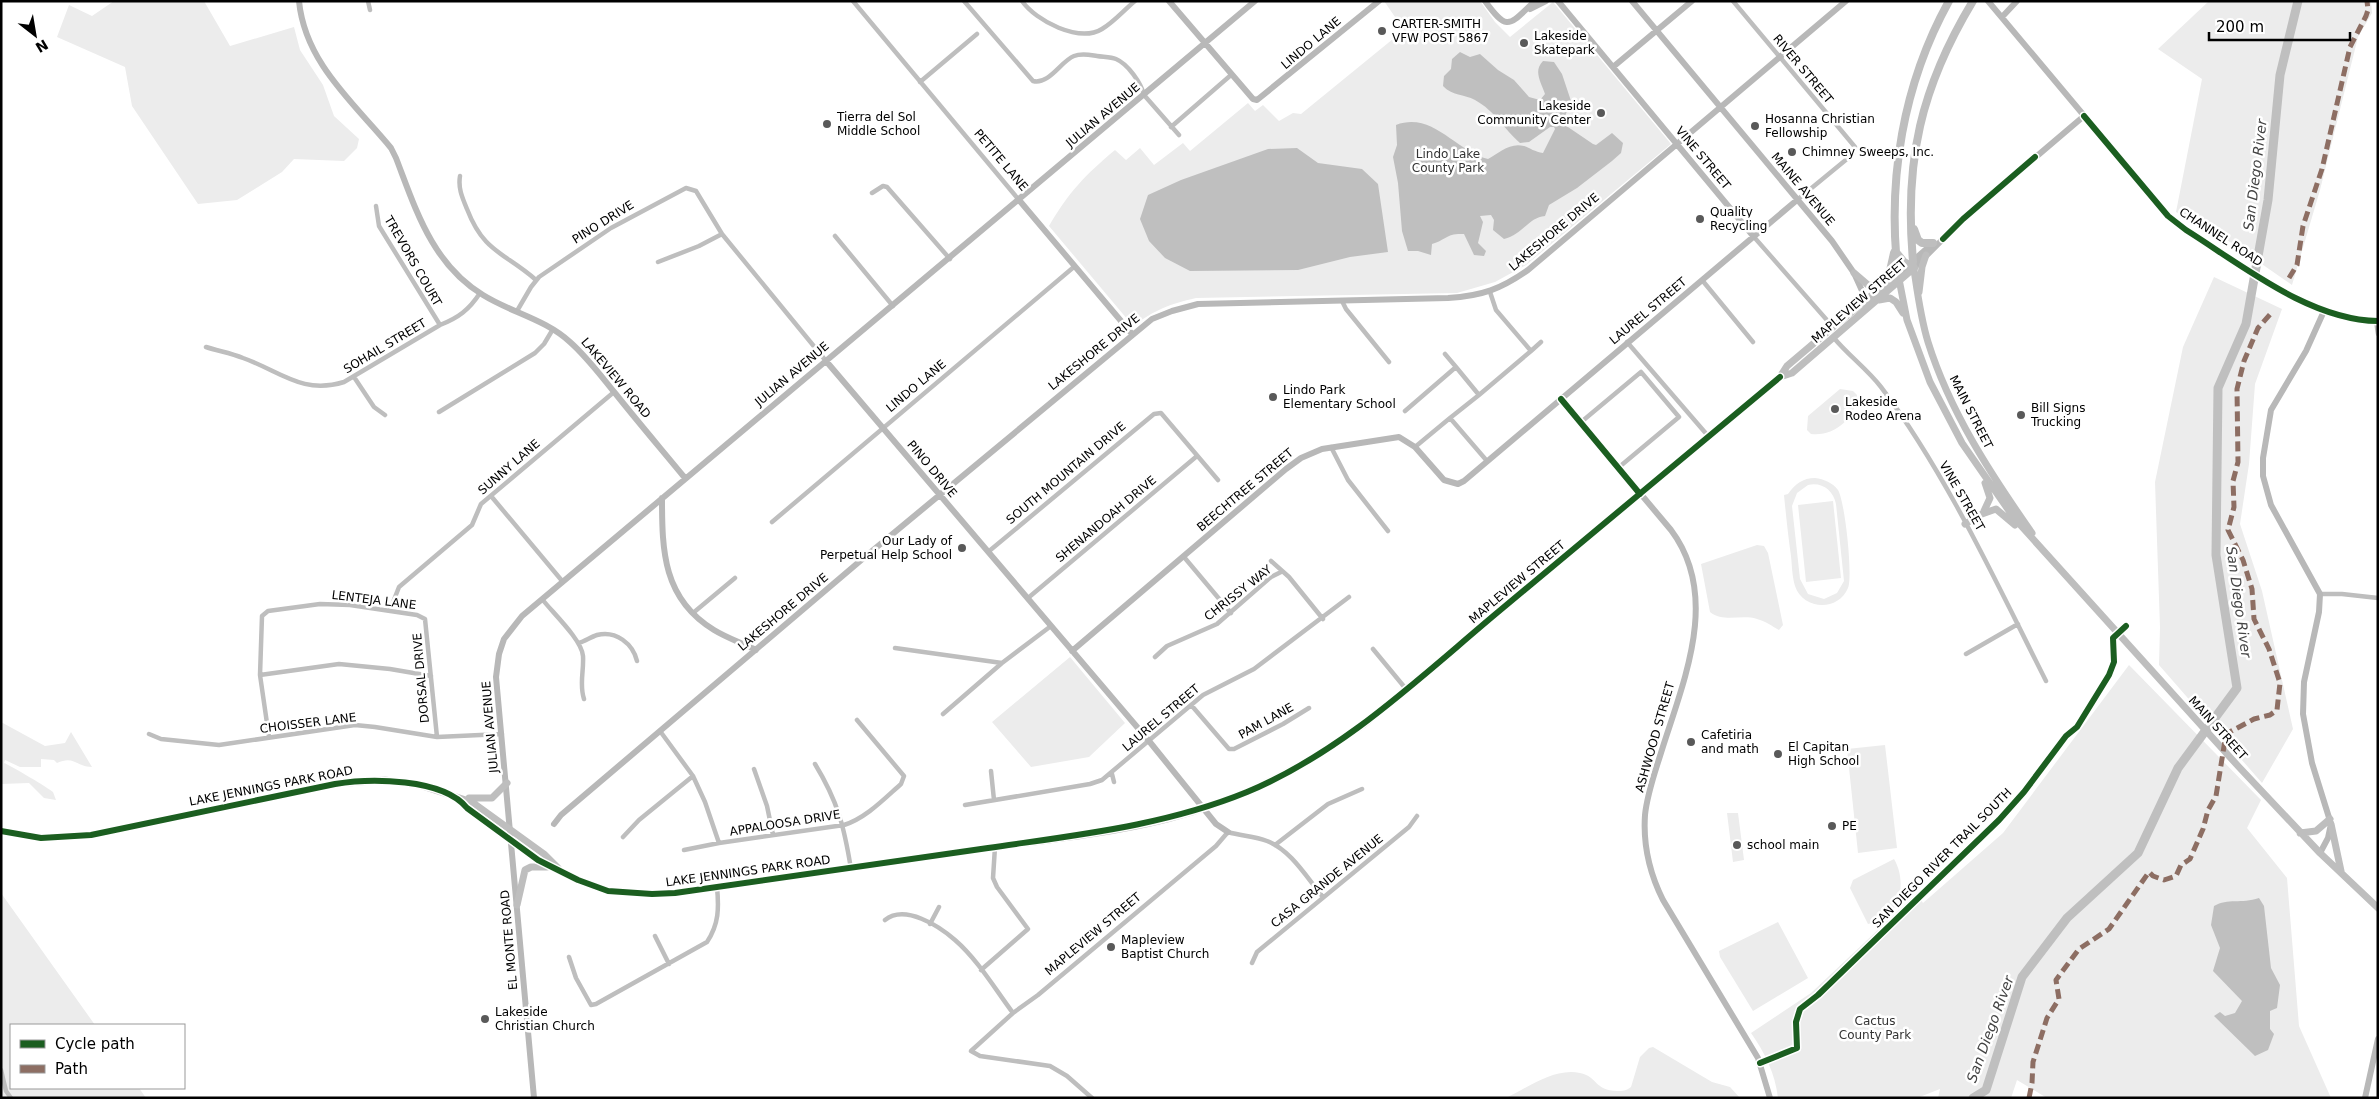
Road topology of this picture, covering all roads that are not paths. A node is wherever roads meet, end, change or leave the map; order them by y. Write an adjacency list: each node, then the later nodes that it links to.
1 (299, 1): 62 (street, LAKEVIEW ROAD)
2 (368, 1): 22 (street)
3 (853, 1): 31 (street, PETITE LANE)
4 (964, 1): 32 (street)
5 (1022, 1): 6 (street)
6 (1135, 1)
7 (1170, 1): 27 (street)
8 (1255, 1): 27 (street, JULIAN AVENUE)
9 (1379, 1): 30 (street, LINDO LANE)
10 (1485, 1): 23 (street)
11 (1535, 1): 23 (street)
12 (1546, 1): 23 (street)
13 (1558, 1): 29 (street, VINE STREET)
14 (1632, 1): 25 (street, MAINE AVENUE)
15 (1692, 1): 25 (street)
16 (1733, 1): 28 (street, RIVER STREET)
17 (1846, 1): 28 (street, LAKESHORE DRIVE)
18 (1949, 1): 50 (highway)
19 (1973, 1): 44 (highway)
20 (1988, 1): 24 (street, CHANNEL ROAD)
21 (2017, 1): 24 (street)
22 (370, 10)
23 (1520, 14)
24 (2002, 17): 34 (street, CHANNEL ROAD)
25 (1656, 31): 29 (street); 33 (street, MAINE AVENUE)
26 (977, 34): 31 (street)
27 (1205, 43): 30 (street); 32 (street, JULIAN AVENUE)
28 (1780, 57): 33 (street, LAKESHORE DRIVE); 38 (street, RIVER STREET)
29 (1613, 67): 37 (street, VINE STREET)
30 (1231, 75): 35 (street)
31 (920, 82): 41 (street, PETITE LANE)
32 (1144, 95): 35 (street); 41 (street, JULIAN AVENUE)
33 (1720, 108): 37 (street, LAKESHORE DRIVE); 42 (street, MAINE AVENUE)
34 (2084, 116): 46 (street, MAPLEVIEW STREET); 68 (street, CHANNEL ROAD)
35 (1171, 127): 36 (street)
36 (1179, 135)
37 (1677, 144): 48 (street, VINE STREET); 61 (street, LAKESHORE DRIVE)
38 (1855, 150): 42 (street, LAUREL STREET)
39 (460, 176): 58 (street)
40 (872, 193): 52 (street)
41 (1019, 200): 52 (street, JULIAN AVENUE); 55 (street, PETITE LANE)
42 (1798, 200): 48 (street, LAUREL STREET); 56 (street, MAINE AVENUE)
43 (376, 206): 71 (street, TREVORS COURT)
44 (1911, 220): 49 (highway); 54 (highway)
45 (722, 234): 53 (street); 58 (street, PINO DRIVE); 83 (street, PINO DRIVE)
46 (1947, 234): 49 (street, MAPLEVIEW STREET); 51 (street, MAPLEVIEW STREET)
47 (836, 236): 66 (street)
48 (1754, 237): 59 (street, LAUREL STREET); 72 (street, VINE STREET)
49 (1933, 243): 54 (street, MAPLEVIEW STREET)
50 (1895, 251): 54 (highway); 57 (highway); 60 (highway)
51 (1926, 255): 54 (street, MAPLEVIEW STREET); 63 (main road)
52 (950, 259): 66 (street, JULIAN AVENUE)
53 (658, 262)
54 (1911, 265): 57 (main road, MAPLEVIEW STREET); 63 (main road, MAIN STREET)
55 (1075, 266): 74 (street, PETITE LANE); 96 (street, LINDO LANE)
56 (1854, 273): 60 (main road); 65 (street, MAINE AVENUE)
57 (1900, 277): 60 (main road, MAPLEVIEW STREET); 63 (main road); 65 (main road, MAPLEVIEW STREET); 69 (main road, MAIN STREET)
58 (536, 280): 67 (street, PINO DRIVE)
59 (1702, 280): 78 (street, LAUREL STREET); 79 (street)
60 (1885, 285): 65 (main road, MAPLEVIEW STREET)
61 (1490, 292): 64 (street, LAKESHORE DRIVE); 81 (street)
62 (480, 293): 67 (street, LAKEVIEW ROAD); 71 (street, SOHAIL STREET)
63 (1917, 294): 116 (main road, MAIN STREET)
64 (1342, 301): 74 (street, LAKESHORE DRIVE); 84 (street)
65 (1870, 303): 69 (main road); 72 (main road, MAPLEVIEW STREET); 76 (main road, MAPLEVIEW STREET)
66 (893, 306): 83 (street, JULIAN AVENUE)
67 (518, 311): 73 (street, LAKEVIEW ROAD)
68 (2324, 311): 70 (street, CHANNEL ROAD); 122 (street)
69 (1907, 320): 103 (main road, MAIN STREET)
70 (2377, 321): 75 (street)
71 (440, 325): 86 (street, SOHAIL STREET)
72 (1833, 327): 87 (main road, MAPLEVIEW STREET)
73 (553, 329): 88 (street, LAKEVIEW ROAD); 92 (street)
74 (1132, 334): 108 (street, LAKESHORE DRIVE)
75 (2378, 334)
76 (1834, 338): 87 (main road, MAPLEVIEW STREET); 113 (street, VINE STREET)
77 (1541, 342): 81 (street)
78 (1628, 342): 90 (street, LAUREL STREET); 97 (street)
79 (1753, 342)
80 (206, 347): 86 (street, SOHAIL STREET)
81 (1531, 351): 89 (street)
82 (1445, 354): 85 (street)
83 (826, 360): 96 (street, PINO DRIVE); 104 (street, JULIAN AVENUE)
84 (1389, 362)
85 (1456, 367): 89 (street); 91 (street)
86 (354, 377): 93 (street)
87 (1780, 377): 97 (main road, MAPLEVIEW STREET)
88 (614, 392): 104 (street, LAKEVIEW ROAD); 109 (street, SUNNY LANE)
89 (1479, 395): 94 (street)
90 (1560, 399): 95 (street, ASHWOOD STREET); 101 (street, LAUREL STREET)
91 (1406, 411)
92 (439, 412)
93 (386, 415)
94 (1450, 418): 99 (street); 101 (street)
95 (1580, 423): 102 (street, ASHWOOD STREET); 102 (street)
96 (883, 429): 108 (street, PINO DRIVE); 112 (street, LINDO LANE)
97 (1709, 436): 107 (main road, MAPLEVIEW STREET)
98 (1331, 447): 99 (street, BEECHTREE STREET); 114 (street); 117 (street, BEECHTREE STREET)
99 (1415, 447): 106 (street, BEECHTREE STREET)
100 (1197, 456): 105 (street); 115 (street, SOUTH MOUNTAIN DRIVE); 124 (street, SHENANDOAH DRIVE)
101 (1487, 461): 106 (street, LAUREL STREET)
102 (1618, 468): 107 (street, ASHWOOD STREET)
103 (1979, 469): 111 (main road); 116 (main road, MAIN STREET)
104 (685, 478): 110 (street, JULIAN AVENUE)
105 (1218, 480)
106 (1452, 484)
107 (1640, 494): 146 (main road, MAPLEVIEW STREET); 208 (street, ASHWOOD STREET)
108 (939, 495): 115 (street, PINO DRIVE); 137 (street, LAKESHORE DRIVE)
109 (490, 496): 121 (street); 127 (street, SUNNY LANE)
110 (662, 498): 121 (street, JULIAN AVENUE); 129 (street)
111 (1982, 514): 113 (main road); 116 (main road)
112 (772, 522)
113 (1965, 524): 132 (street, VINE STREET)
114 (1388, 531)
115 (988, 552): 124 (street, PINO DRIVE)
116 (2049, 556): 178 (main road, MAIN STREET)
117 (1184, 557): 128 (street); 138 (street, BEECHTREE STREET)
118 (1271, 562): 119 (street)
119 (1281, 572): 128 (street, CHRISSY WAY); 131 (street)
120 (735, 578): 129 (street)
121 (563, 582): 126 (street, JULIAN AVENUE)
122 (2320, 594): 125 (street); 172 (street)
123 (1349, 597): 131 (street, LAUREL STREET)
124 (1028, 598): 133 (street, PINO DRIVE)
125 (2378, 598)
126 (542, 599): 134 (street); 154 (street, JULIAN AVENUE)
127 (390, 610): 130 (street, LENTEJA LANE); 143 (street, LENTEJA LANE)
128 (1231, 613): 140 (street, CHRISSY WAY)
129 (693, 614): 137 (street)
130 (424, 618): 144 (street, DORSAL DRIVE)
131 (1323, 618): 148 (street, LAUREL STREET)
132 (2018, 624): 139 (street); 145 (street, VINE STREET)
133 (1051, 626): 138 (street, PINO DRIVE); 142 (street)
134 (578, 643): 141 (street); 147 (street)
135 (895, 648): 142 (street)
136 (1373, 649): 146 (street)
137 (756, 650): 152 (street, LAKESHORE DRIVE)
138 (1072, 652): 157 (street, PINO DRIVE)
139 (1966, 654)
140 (1154, 657)
141 (637, 661)
142 (1002, 663): 150 (street)
143 (260, 675): 144 (street); 155 (street)
144 (431, 676): 156 (street, DORSAL DRIVE)
145 (2046, 681)
146 (1406, 689): 165 (main road, MAPLEVIEW STREET)
147 (584, 699)
148 (1192, 706): 149 (street, PAM LANE); 157 (street, LAUREL STREET)
149 (1309, 708)
150 (943, 714)
151 (857, 720): 174 (street, APPALOOSA DRIVE)
152 (660, 731): 162 (street); 173 (street, LAKESHORE DRIVE)
153 (149, 734): 155 (street, CHOISSER LANE)
154 (502, 734): 156 (street, CHOISSER LANE); 164 (street, JULIAN AVENUE)
155 (269, 737): 156 (street, CHOISSER LANE)
156 (437, 737)
157 (1149, 741): 161 (street, LAUREL STREET); 170 (street, PINO DRIVE)
158 (815, 764): 174 (street)
159 (754, 768): 179 (street)
160 (990, 771): 168 (street)
161 (1112, 774): 163 (street); 168 (street, LAUREL STREET)
162 (693, 776): 180 (street); 182 (street)
163 (1114, 782)
164 (507, 783): 167 (main road); 175 (street, JULIAN AVENUE)
165 (1256, 788): 170 (main road, LAKE JENNINGS PARK ROAD)
166 (1362, 788): 183 (street)
167 (460, 799): 175 (main road, LAKE JENNINGS PARK ROAD); 176 (main road, LAKE JENNINGS PARK ROAD); 181 (main road, LAKE JENNINGS PARK ROAD)
168 (994, 800): 169 (street, LAUREL STREET)
169 (965, 805)
170 (1203, 808): 177 (street, PINO DRIVE); 184 (main road, LAKE JENNINGS PARK ROAD)
171 (1417, 816): 191 (street, CASA GRANDE AVENUE)
172 (2330, 822): 178 (main road); 186 (street); 189 (main road)
173 (554, 824)
174 (844, 825): 179 (street, APPALOOSA DRIVE); 188 (street)
175 (511, 829): 181 (street, JULIAN AVENUE); 187 (main road, LAKE JENNINGS PARK ROAD)
176 (1, 831)
177 (1228, 832): 183 (street); 202 (street, MAPLEVIEW STREET)
178 (2300, 833): 186 (main road, MAIN STREET)
179 (773, 835): 182 (street, APPALOOSA DRIVE)
180 (624, 837)
181 (512, 840): 187 (main road, LAKE JENNINGS PARK ROAD); 192 (street, EL MONTE ROAD)
182 (719, 843): 185 (street, APPALOOSA DRIVE)
183 (1275, 845): 191 (street)
184 (994, 847): 188 (main road, LAKE JENNINGS PARK ROAD); 201 (street)
185 (684, 850)
186 (2320, 853): 189 (main road, MAIN STREET)
187 (558, 868): 190 (main road, LAKE JENNINGS PARK ROAD); 192 (main road)
188 (851, 869): 190 (main road, LAKE JENNINGS PARK ROAD)
189 (2342, 874): 194 (main road, MAIN STREET)
190 (718, 887): 200 (street)
191 (1323, 897): 199 (street, CASA GRANDE AVENUE)
192 (517, 905): 206 (street, EL MONTE ROAD)
193 (940, 907): 196 (street)
194 (2378, 908)
195 (885, 920): 196 (street)
196 (930, 924): 201 (street)
197 (654, 936): 200 (street)
198 (569, 957): 200 (street)
199 (1252, 963)
200 (669, 964)
201 (981, 970): 202 (street)
202 (1013, 1013): 207 (street, MAPLEVIEW STREET)
203 (2378, 1038): 209 (street)
204 (1, 1070): 205 (street)
205 (10, 1098)
206 (534, 1098)
207 (1092, 1098)
208 (1770, 1098)
209 (2365, 1098)

